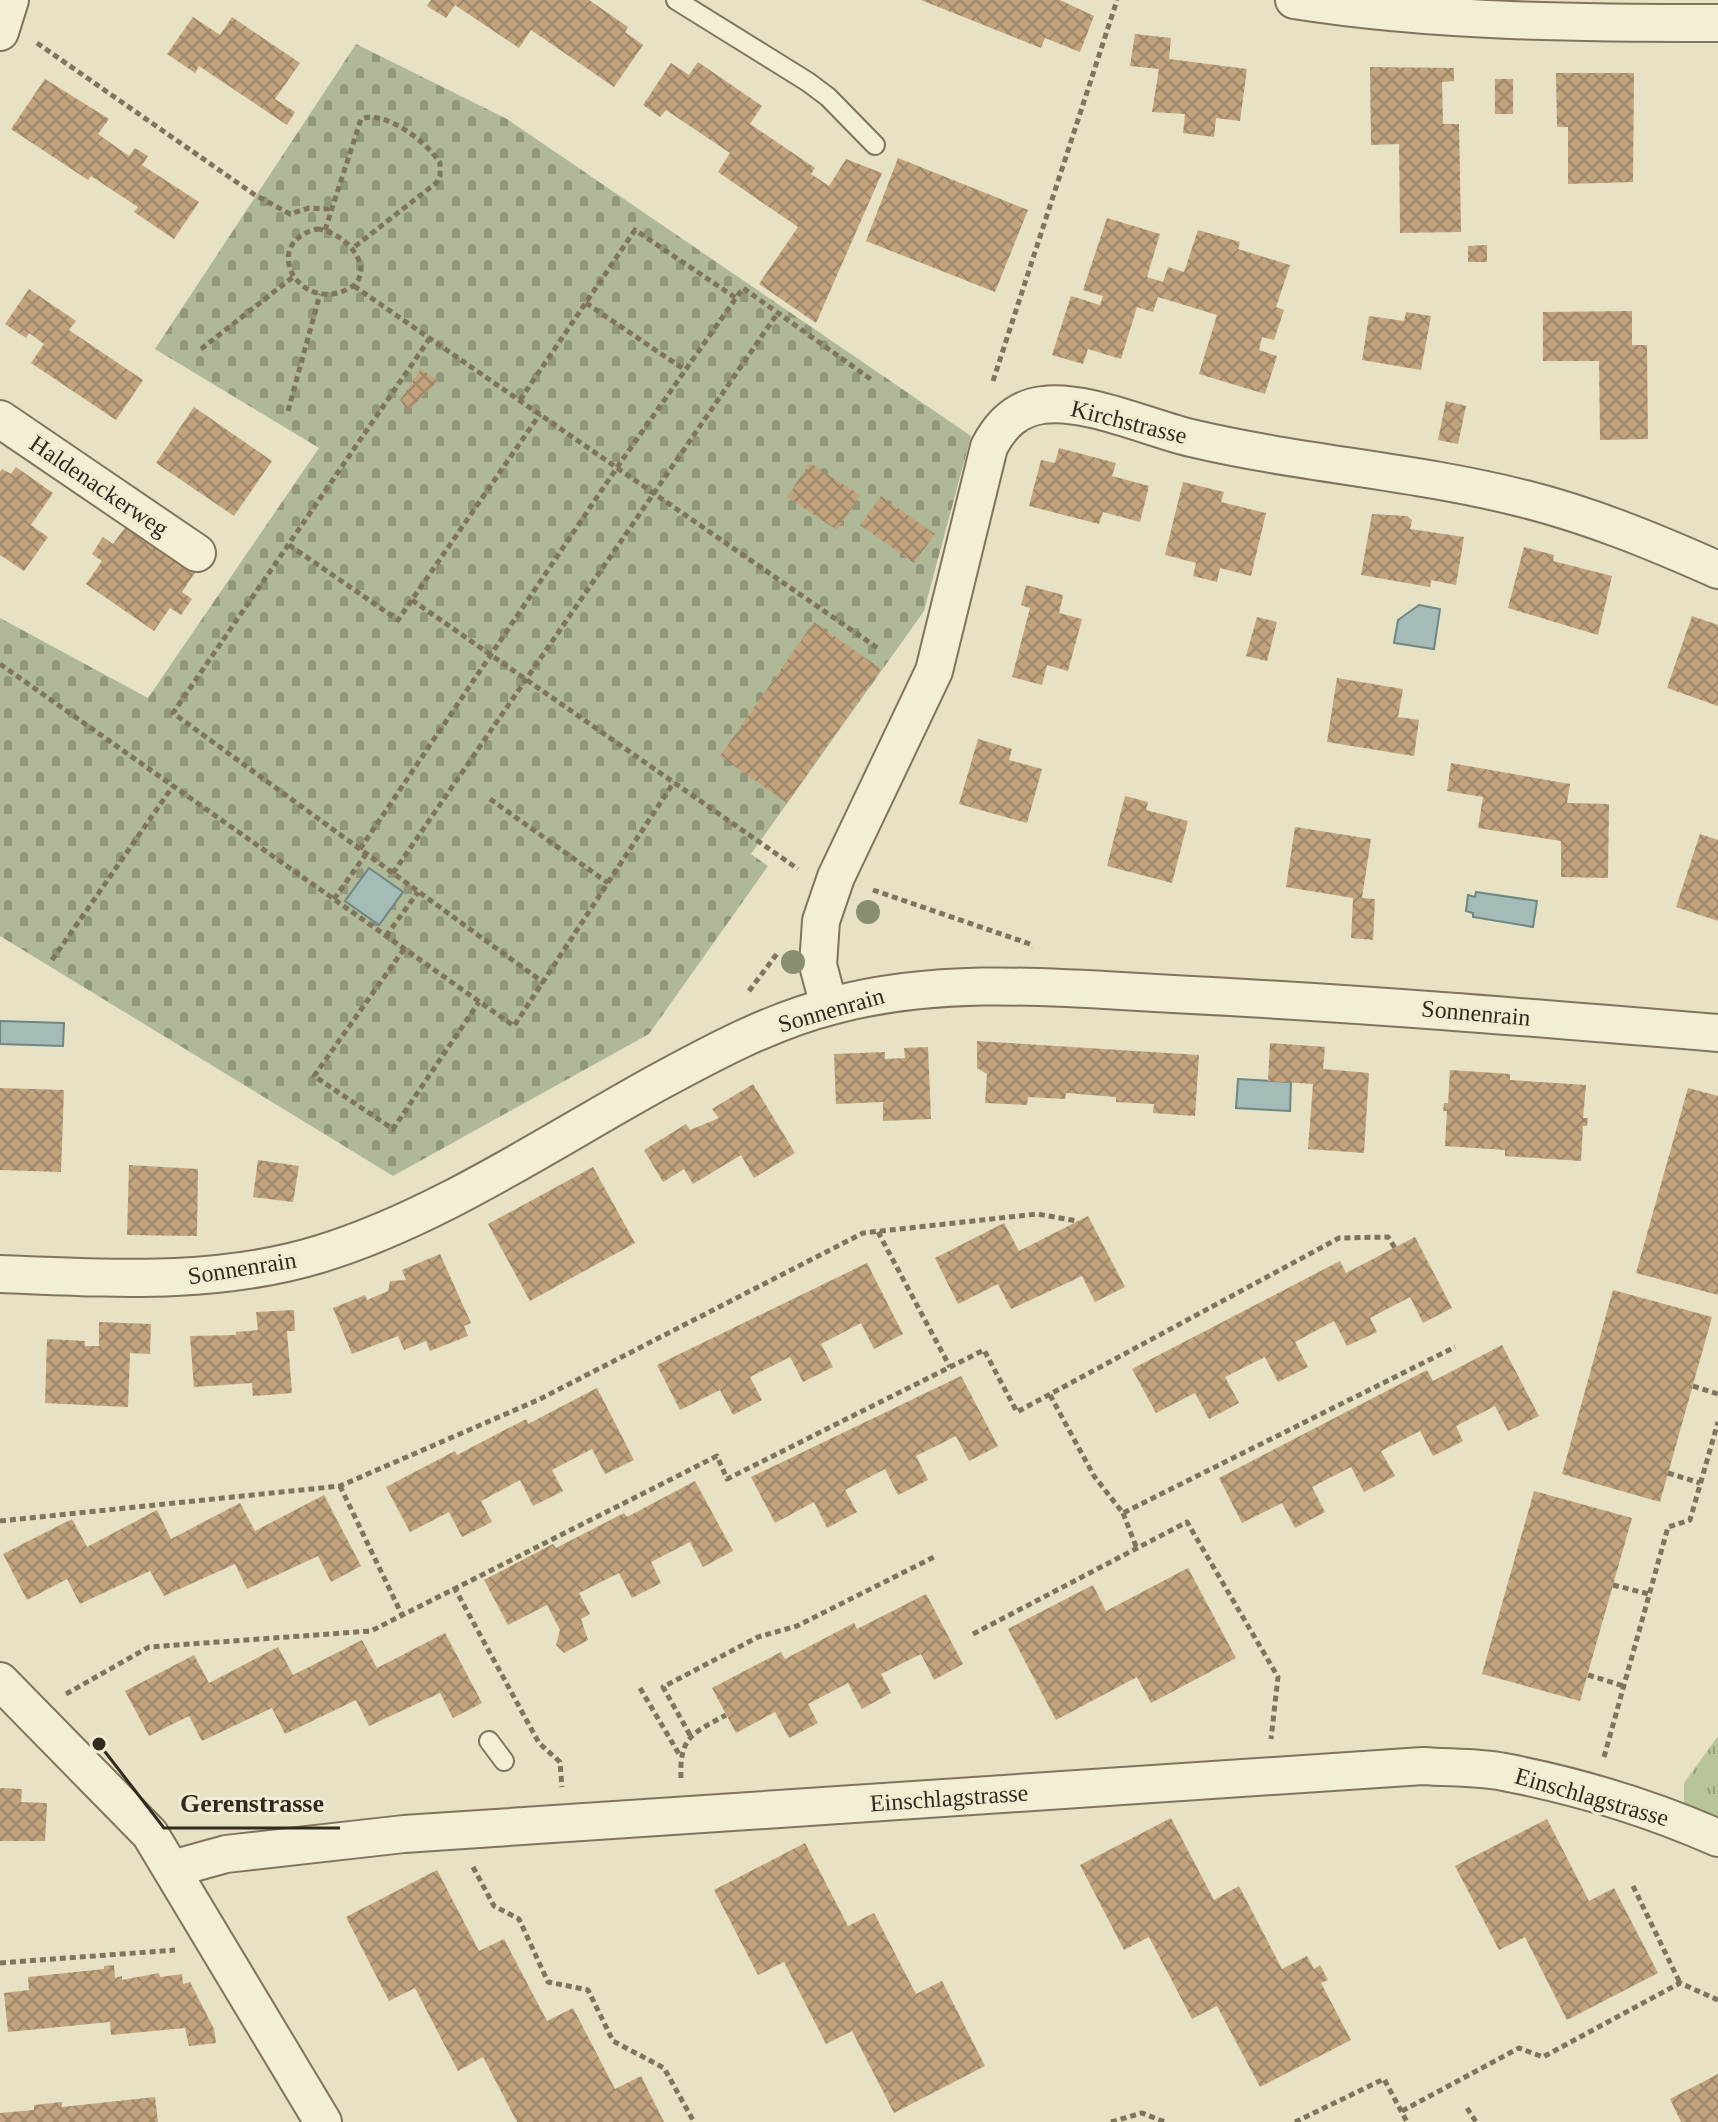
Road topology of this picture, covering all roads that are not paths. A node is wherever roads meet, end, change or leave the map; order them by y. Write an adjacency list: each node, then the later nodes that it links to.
1 (676, 0): 4 (lane)
2 (1294, 0): 3 (street)
3 (1718, 23)
4 (875, 145)
5 (0, 419): 6 (street, Haldenackerweg)
6 (197, 553)
7 (1718, 570): 8 (street, Kirchstrasse)
8 (829, 1006): 9 (street, Sonnenrain); 10 (street, Sonnenrain)
9 (1718, 1033)
10 (0, 1274)
11 (12, 1698): 15 (street)
12 (489, 1741): 13 (lane)
13 (504, 1761)
14 (1718, 1838): 15 (street, Einschlagstrasse)
15 (172, 1869): 16 (street)
16 (323, 2122)

